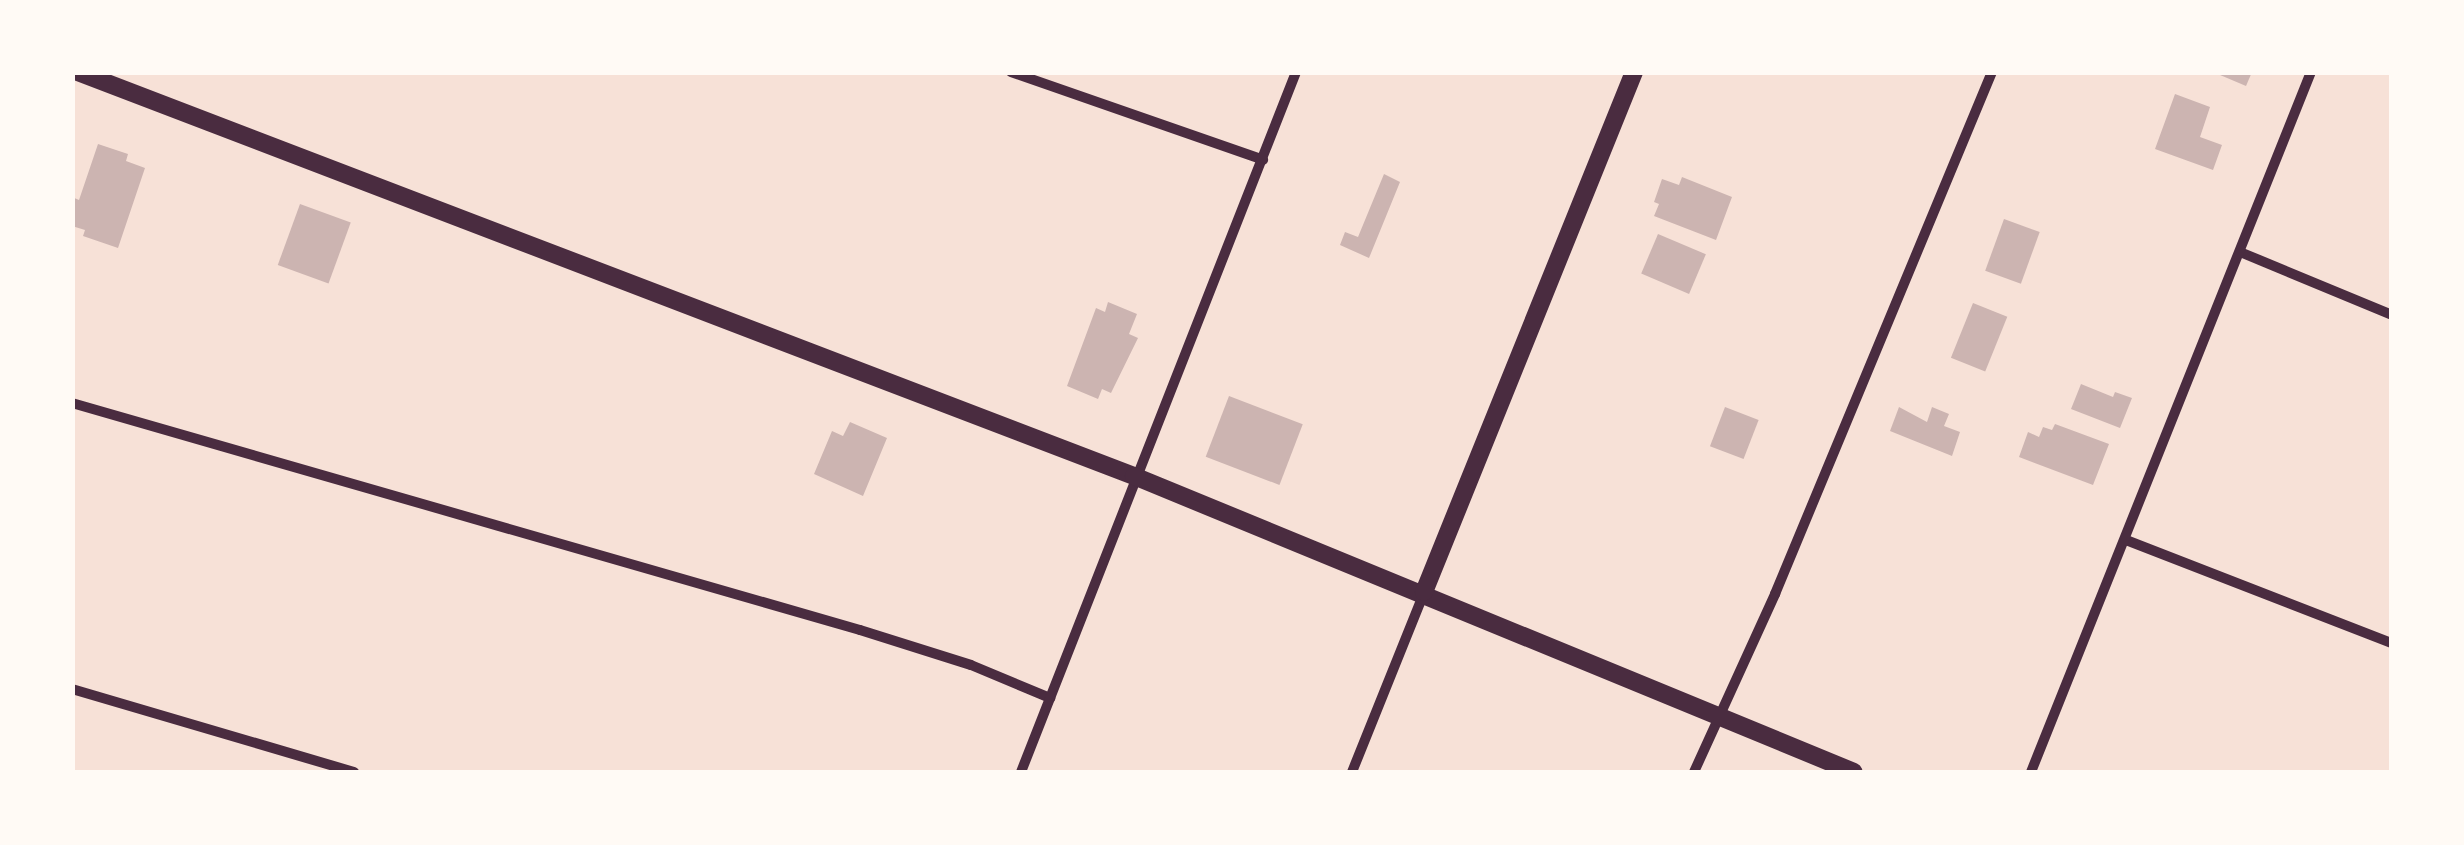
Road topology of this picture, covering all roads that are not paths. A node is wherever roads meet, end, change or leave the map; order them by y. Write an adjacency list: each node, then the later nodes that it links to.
1 (78, 72): 11 (street)
2 (1011, 72): 7 (street)
3 (1296, 72): 7 (street)
4 (1634, 72): 13 (street)
5 (1992, 72): 17 (street)
6 (2311, 72): 8 (street)
7 (1263, 160): 11 (street)
8 (2240, 252): 9 (street); 12 (street)
9 (2392, 315)
10 (72, 403): 16 (street)
11 (1134, 476): 13 (street); 16 (street)
12 (2126, 540): 14 (street); 23 (street)
13 (1424, 592): 17 (street); 20 (street)
14 (2392, 643)
15 (72, 690): 18 (street)
16 (1050, 698): 19 (street)
17 (1718, 717): 21 (street); 22 (street)
18 (354, 772)
19 (1020, 772)
20 (1352, 772)
21 (1694, 772)
22 (1854, 772)
23 (2030, 772)

